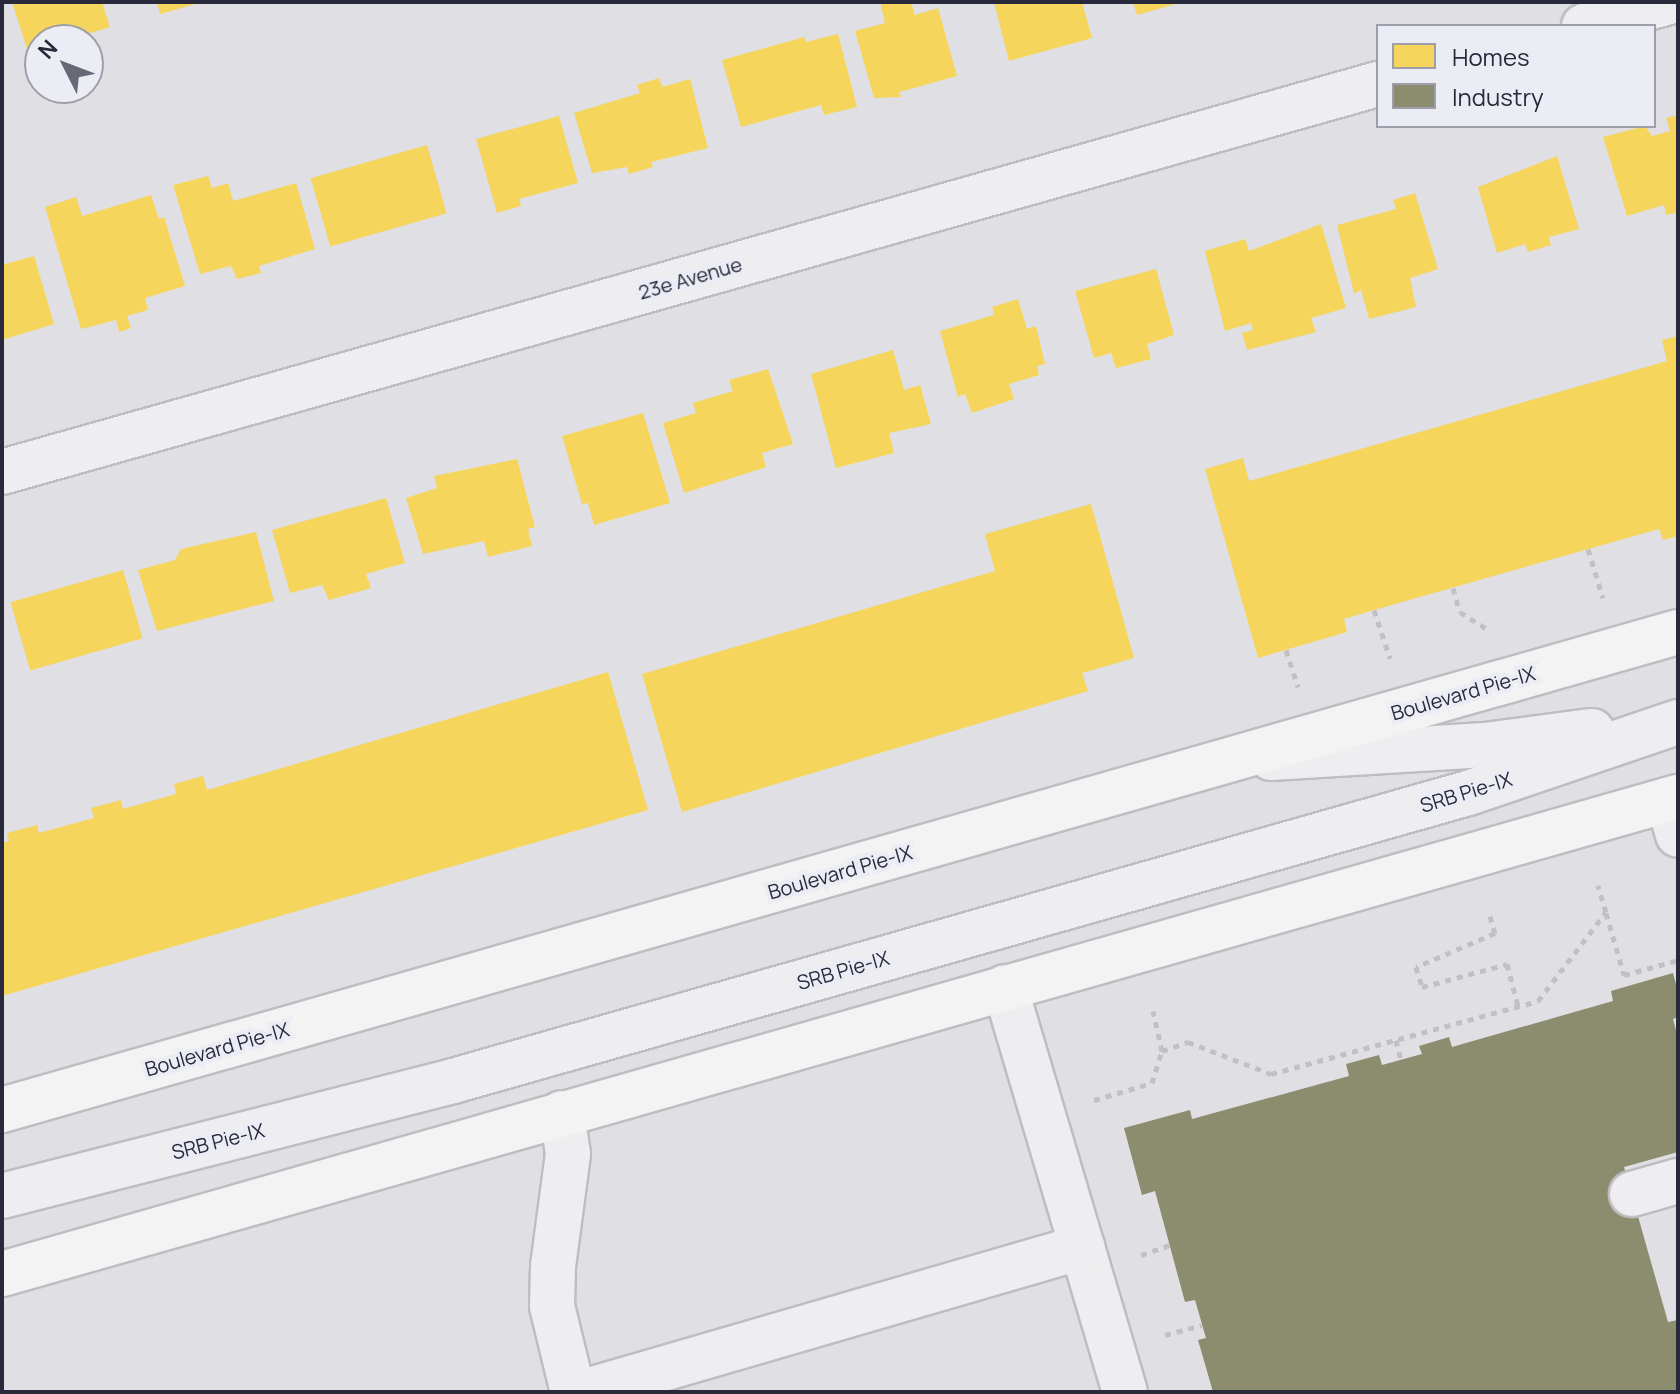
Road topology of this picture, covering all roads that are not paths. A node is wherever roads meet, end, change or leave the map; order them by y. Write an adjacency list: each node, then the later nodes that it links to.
1 (1669, 2): 2 (street)
2 (1591, 24)
3 (1376, 85): 4 (street, 23e Avenue)
4 (2, 472)
5 (1678, 632): 7 (main road, Boulevard Pie-IX)
6 (1678, 720): 7 (street, SRB Pie-IX); 14 (street, SRB Pie-IX)
7 (1227, 761): 10 (main road, Boulevard Pie-IX)
8 (1675, 811): 9 (main road)
9 (1005, 987): 11 (main road); 15 (street)
10 (2, 1110)
11 (562, 1113): 16 (main road); 17 (street)
12 (1678, 1181): 13 (street)
13 (1632, 1194)
14 (2, 1196)
15 (1082, 1247): 18 (street); 19 (street)
16 (2, 1274)
17 (573, 1392)
18 (583, 1392)
19 (1125, 1392)

